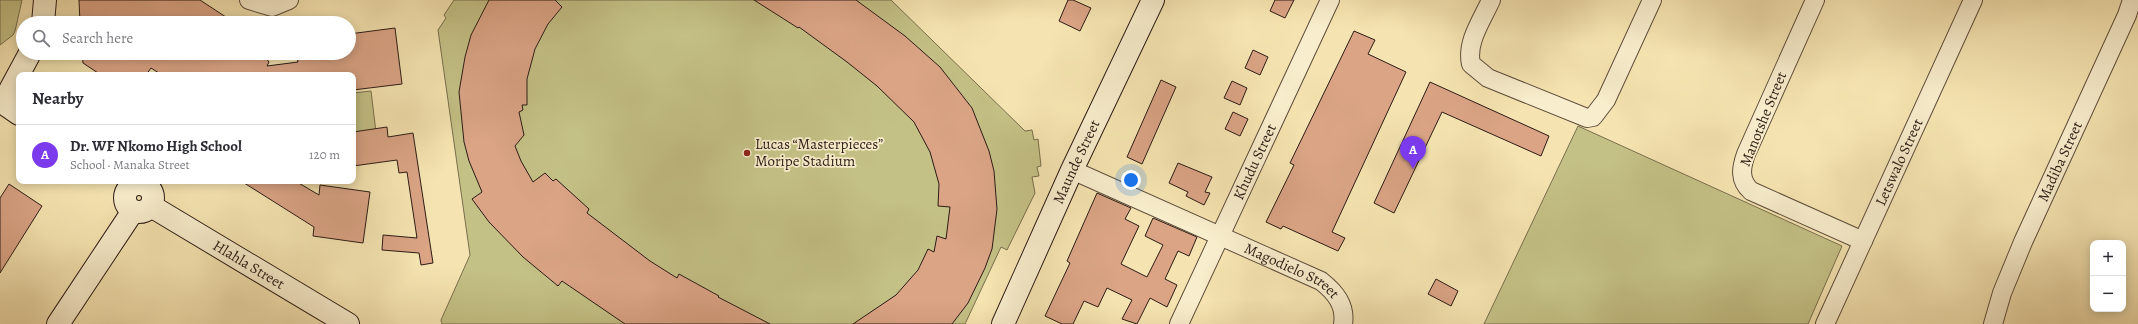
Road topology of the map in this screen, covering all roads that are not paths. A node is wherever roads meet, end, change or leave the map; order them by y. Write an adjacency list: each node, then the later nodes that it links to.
1 (45, 0): 11 (street)
2 (249, 0): 3 (street)
3 (289, 0)
4 (1153, 0): 16 (street, Maunde Street)
5 (1330, 0): 18 (street, Khudu Street)
6 (1491, 0): 7 (street)
7 (1652, 0)
8 (1815, 0): 19 (street, Manotshe Street)
9 (1973, 0): 19 (street, Letswalo Street)
10 (2132, 0): 27 (street, Madiba Street)
11 (44, 16)
12 (27, 60): 13 (street)
13 (22, 72)
14 (16, 85): 15 (street)
15 (7, 106)
16 (1072, 170): 18 (street, Magodielo Street); 23 (street, Maunde Street)
17 (131, 197): 20 (street, Hlahla Street); 21 (street)
18 (1219, 234): 24 (street, Khudu Street); 25 (street, Magodielo Street)
19 (1862, 242): 26 (street, Letswalo Street)
20 (324, 318): 22 (street, Hlahla Street)
21 (58, 324)
22 (348, 324)
23 (1002, 324)
24 (1179, 324)
25 (1343, 324)
26 (1825, 324)
27 (1993, 324)

